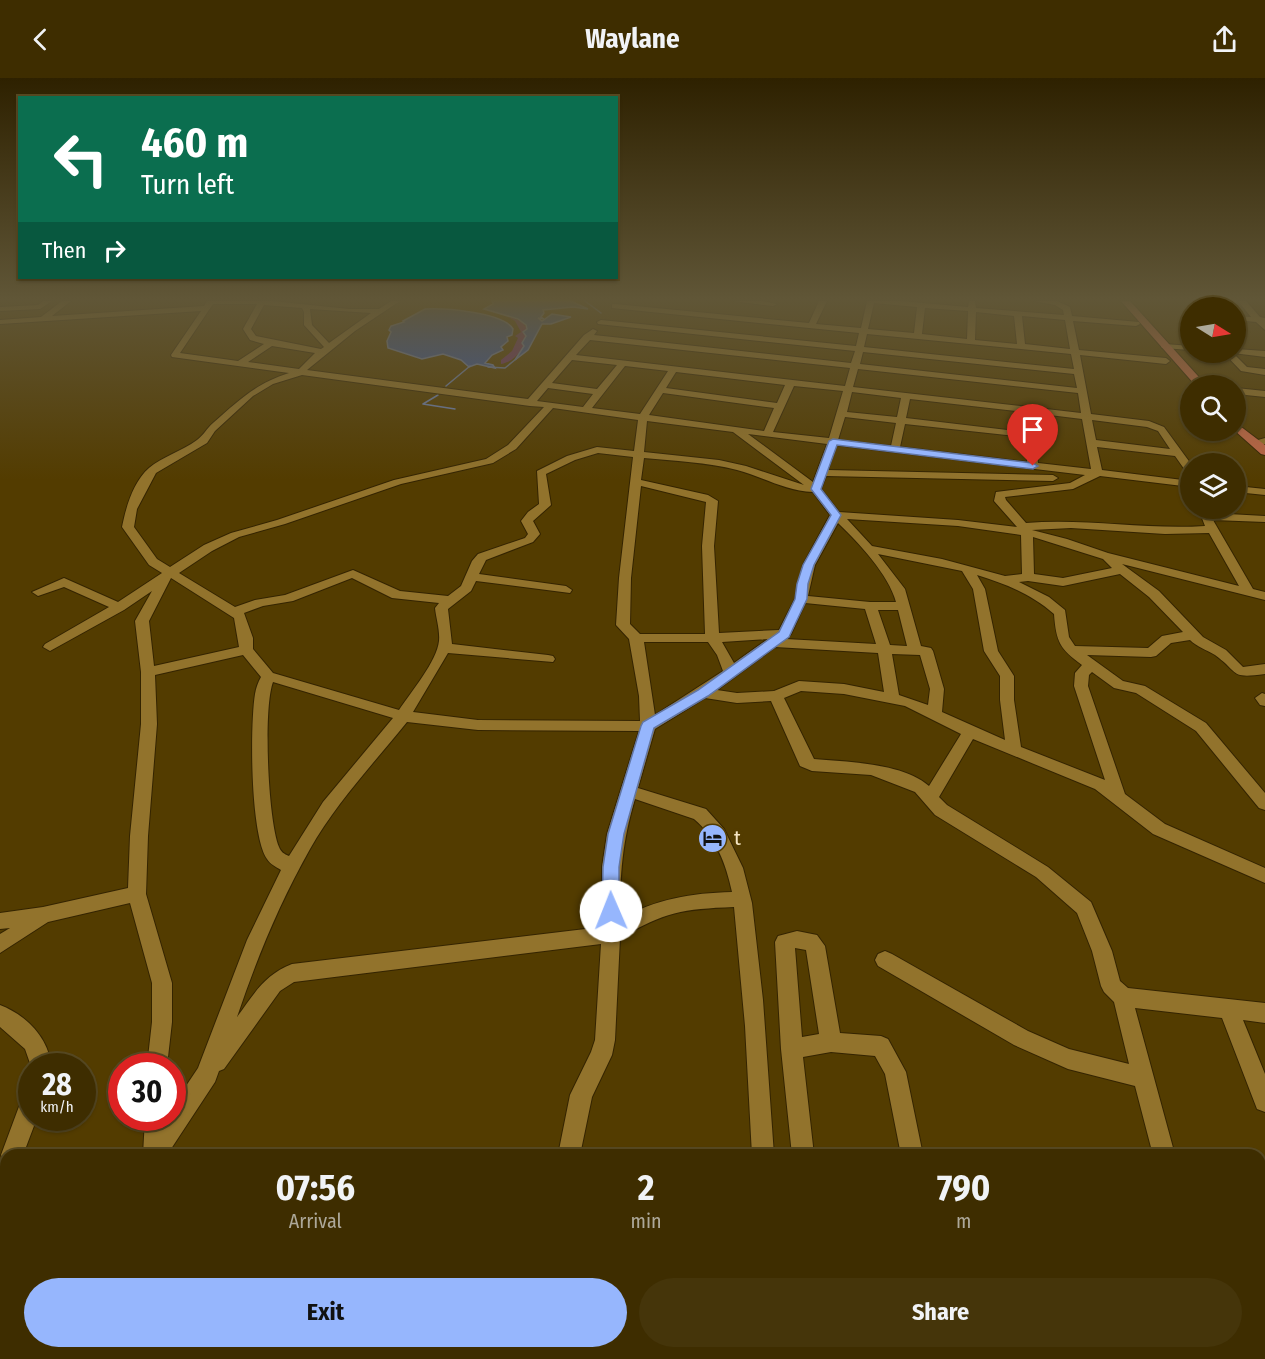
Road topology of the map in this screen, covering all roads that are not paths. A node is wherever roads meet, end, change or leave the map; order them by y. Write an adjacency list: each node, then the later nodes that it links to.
1 (216, 361): 15 (street)
2 (244, 361): 15 (street)
3 (311, 361): 20 (street)
4 (566, 361): 27 (street)
5 (611, 361): 13 (street)
6 (657, 361): 16 (street)
7 (806, 361): 17 (street)
8 (855, 361): 17 (street)
9 (971, 361): 21 (street)
10 (1077, 361): 21 (street)
11 (1166, 361): 23 (main road)
12 (1179, 361): 24 (main road)
13 (624, 362): 16 (street); 31 (street)
14 (1239, 363): 22 (street)
15 (239, 364): 19 (street)
16 (654, 366): 18 (street)
17 (853, 366): 28 (street); 30 (street)
18 (674, 368): 26 (street); 29 (street)
19 (279, 370): 20 (street); 25 (street)
20 (300, 372): 25 (street); 35 (street)
21 (1079, 372): 30 (street)
22 (1265, 372)
23 (1181, 375)
24 (1192, 375)
25 (270, 382): 74 (street)
26 (791, 382): 28 (street); 37 (street)
27 (544, 385): 31 (street); 35 (street)
28 (850, 389): 34 (street); 40 (street)
29 (660, 390): 37 (street); 42 (street)
30 (1083, 391): 41 (street)
31 (599, 392): 39 (street)
32 (1246, 392): 33 (street)
33 (1265, 394)
34 (906, 395): 38 (street); 43 (street)
35 (530, 403): 36 (street)
36 (550, 406): 39 (street); 74 (street)
37 (780, 406): 47 (street)
38 (1028, 409): 41 (street); 48 (street)
39 (585, 410): 42 (street)
40 (842, 414): 43 (street); 49 (street)
41 (1087, 416): 50 (street); 53 (street)
42 (643, 417): 45 (street); 54 (street)
43 (900, 420): 48 (street); 52 (street)
44 (1246, 427): 51 (main road)
45 (733, 428): 47 (street); 61 (street)
46 (1246, 433): 51 (main road)
47 (767, 434): 49 (street)
48 (1030, 435): 56 (street)
49 (833, 441): 52 (street); 57 (street)
50 (1092, 443): 53 (street); 58 (street)
51 (1262, 445)
52 (894, 449): 56 (street)
53 (1178, 453): 55 (street)
54 (640, 454): 59 (street); 61 (street); 75 (street)
55 (1180, 456)
56 (1033, 466): 58 (street)
57 (822, 473): 58 (street); 61 (street)
58 (1093, 476): 60 (street); 69 (street)
59 (637, 482): 90 (street); 91 (street)
60 (1180, 483)
61 (816, 489): 64 (street)
62 (1246, 490): 63 (street)
63 (1265, 492)
64 (836, 515): 69 (street); 70 (street); 83 (street)
65 (1246, 517): 67 (street)
66 (1207, 519): 68 (street)
67 (1265, 519)
68 (1212, 529): 69 (street); 80 (street)
69 (1025, 530): 71 (street); 76 (street)
70 (868, 549): 72 (street); 86 (street)
71 (1104, 556): 73 (street); 80 (street)
72 (968, 570): 77 (street); 78 (street)
73 (1124, 570): 76 (street); 89 (street)
74 (169, 576): 87 (street); 88 (street); 102 (street)
75 (473, 577): 79 (street); 84 (street)
76 (1028, 577): 77 (street)
77 (1004, 580): 78 (street); 98 (street)
78 (979, 589): 112 (street)
79 (566, 590)
80 (1248, 591): 82 (street)
81 (38, 592): 87 (street)
82 (1265, 596)
83 (801, 599): 85 (street); 92 (street)
84 (448, 600): 88 (street); 94 (street)
85 (870, 606): 86 (street); 95 (street)
86 (904, 606): 97 (street)
87 (119, 607): 93 (street)
88 (235, 612): 96 (street)
89 (1194, 635): 98 (street); 101 (street)
90 (636, 638): 91 (street); 110 (street)
91 (712, 638): 92 (street); 103 (street)
92 (779, 639): 95 (street); 103 (street)
93 (50, 647)
94 (444, 648): 99 (street); 109 (street)
95 (884, 648): 97 (street); 107 (street)
96 (246, 650): 102 (street); 104 (street)
97 (915, 650): 108 (street)
98 (1071, 650): 100 (street)
99 (548, 659)
100 (1091, 665): 114 (street); 116 (street)
101 (1265, 669)
102 (148, 672): 119 (street)
103 (731, 674): 105 (street)
104 (268, 676): 109 (street); 117 (street)
105 (703, 693): 106 (street); 110 (street)
106 (776, 696): 107 (street); 115 (street)
107 (892, 698): 108 (street)
108 (934, 713): 111 (street)
109 (403, 716): 110 (street); 117 (street)
110 (648, 726): 113 (street)
111 (970, 732): 112 (street); 115 (street)
112 (1014, 749): 114 (street)
113 (628, 791): 120 (street); 123 (street)
114 (1117, 795): 118 (street)
115 (931, 797): 126 (street)
116 (1265, 804)
117 (292, 867): 134 (street)
118 (1265, 876)
119 (137, 894): 121 (street); 133 (street)
120 (741, 899): 123 (street); 143 (street)
121 (43, 915): 122 (street); 124 (street)
122 (0, 921)
123 (611, 933): 134 (street); 142 (street)
124 (0, 945)
125 (885, 960): 135 (street)
126 (1124, 997): 127 (street); 135 (street)
127 (1228, 1008): 128 (street); 136 (street)
128 (1265, 1013)
129 (0, 1015): 132 (street)
130 (831, 1042): 131 (street); 131 (street); 145 (street)
131 (792, 1049): 144 (street)
132 (38, 1053)
133 (158, 1053)
134 (207, 1074): 141 (street)
135 (1144, 1078): 146 (street)
136 (1265, 1101)
137 (21, 1131): 139 (street)
138 (155, 1131): 140 (street)
139 (14, 1149)
140 (154, 1149)
141 (157, 1149)
142 (570, 1149)
143 (763, 1149)
144 (802, 1149)
145 (911, 1149)
146 (1162, 1149)

